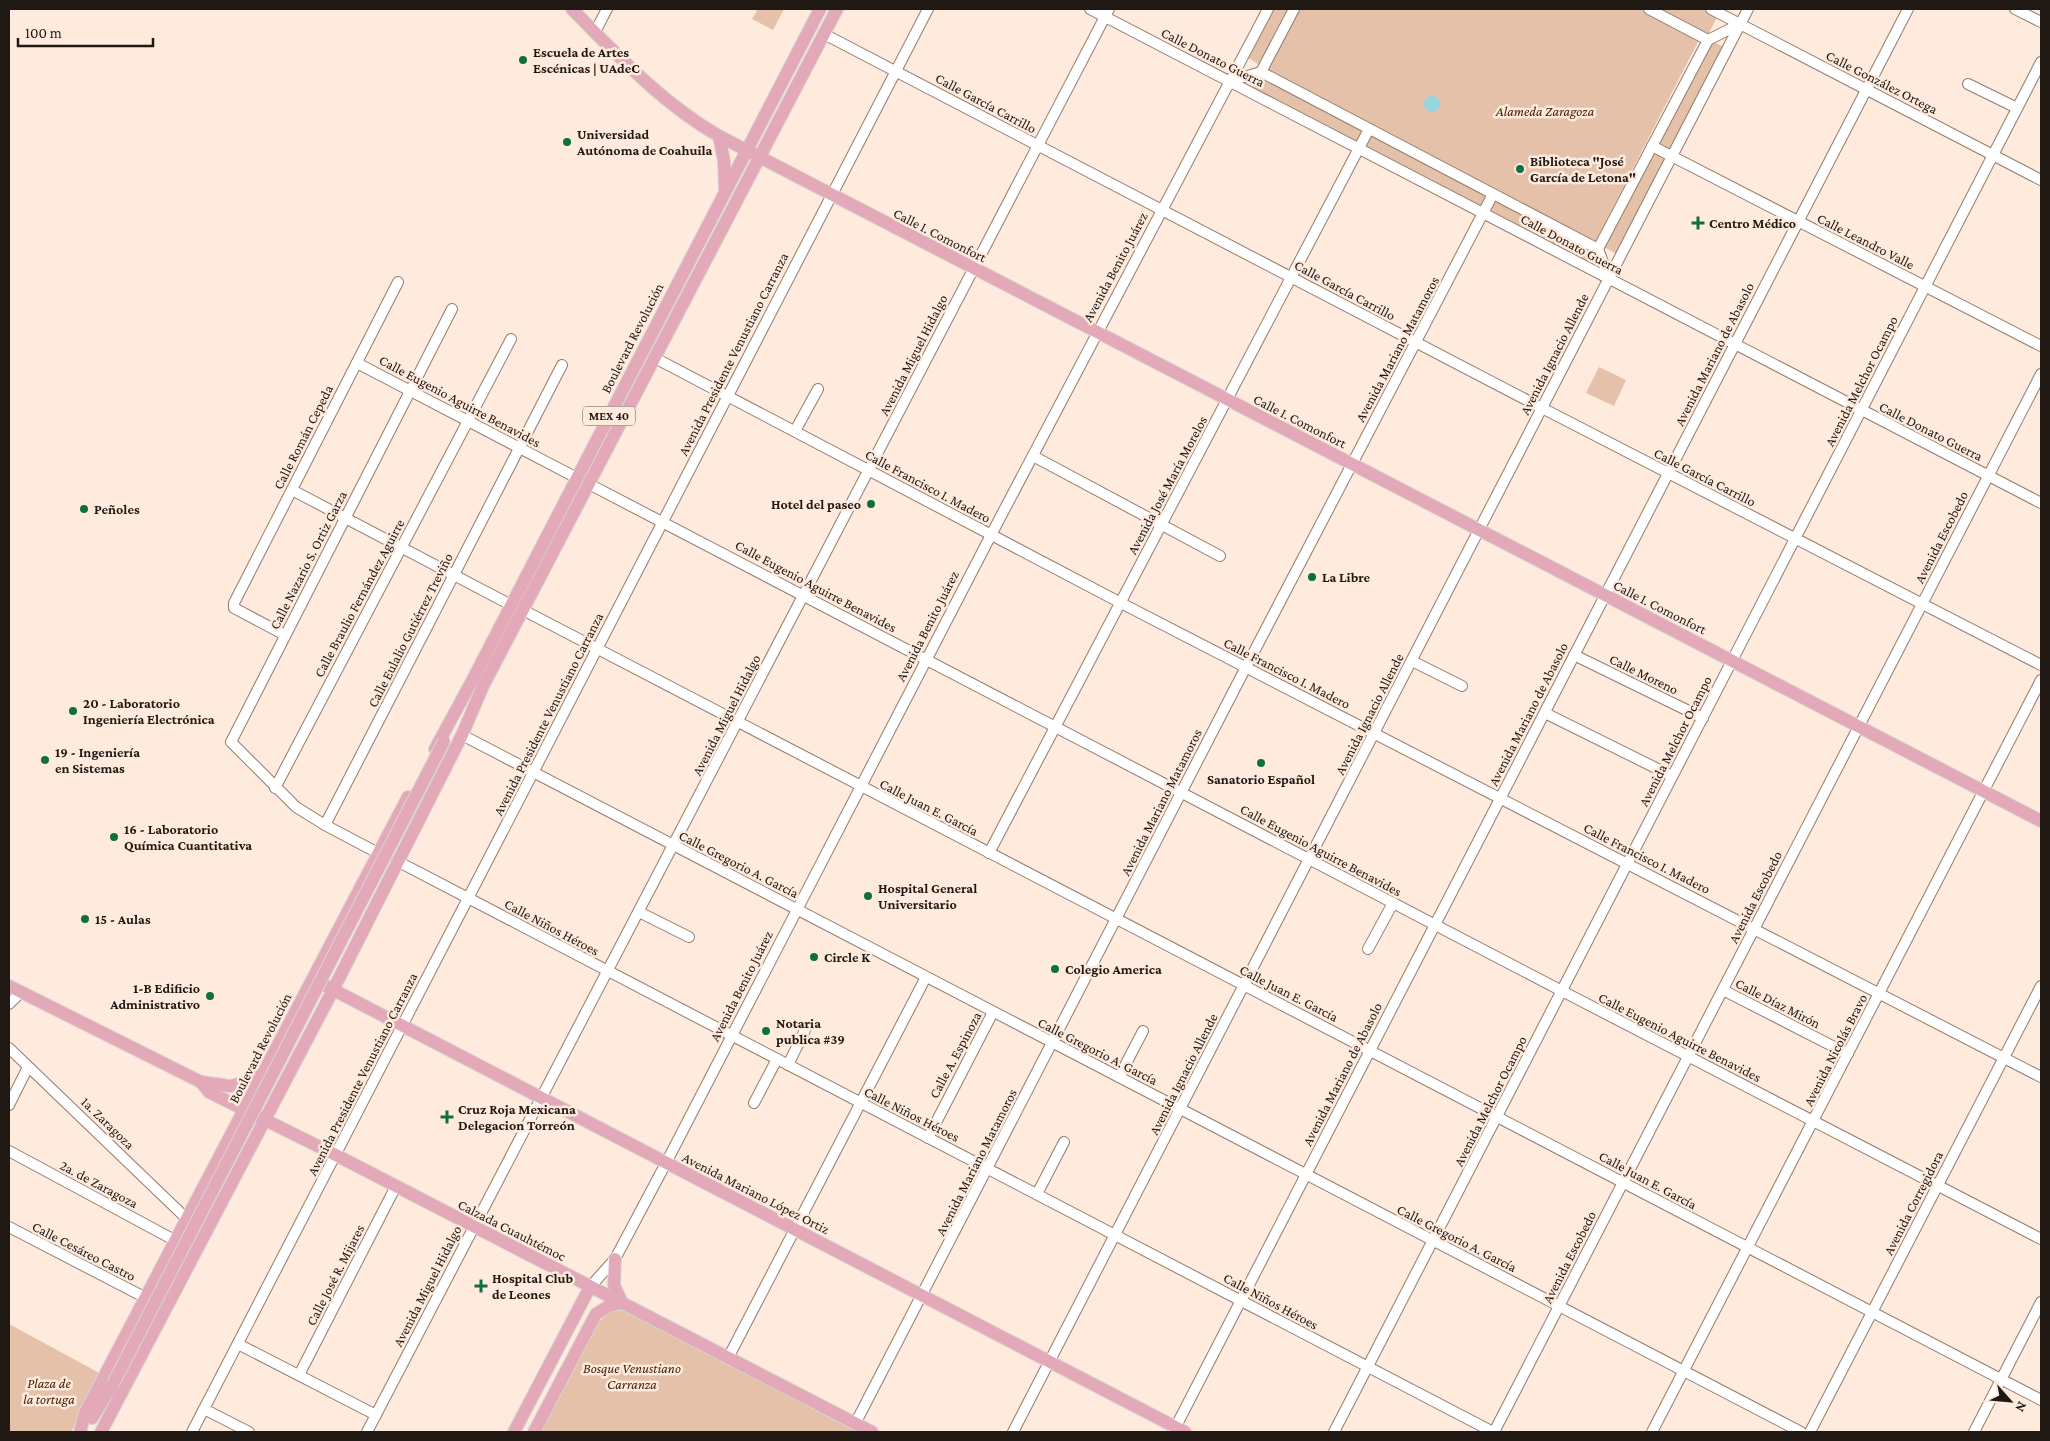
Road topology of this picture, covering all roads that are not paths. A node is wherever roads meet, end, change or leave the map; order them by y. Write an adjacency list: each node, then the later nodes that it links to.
1 (572, 9): 17 (main road, Calle I. Comonfort)
2 (607, 9): 17 (street)
3 (820, 9): 32 (main road, Boulevard Revolución / MEX 40)
4 (837, 9): 18 (main road, MEX 40)
5 (928, 9): 21 (street, Avenida Presidente Venustiano Carranza)
6 (1090, 9): 14 (street, Calle Donato Guerra)
7 (1268, 9): 23 (street, Avenida Benito Juárez)
8 (1294, 9): 22 (street, Calle Donato Guerra)
9 (1649, 9): 19 (street)
10 (1711, 9): 16 (street, Calle González Ortega)
11 (1748, 9): 16 (street, Avenida Ignacio Allende)
12 (1908, 9): 25 (street, Avenida Mariano de Abasolo)
13 (2015, 9): 15 (street)
14 (1107, 13): 23 (street, Calle Donato Guerra); 29 (street, Avenida Miguel Hidalgo)
15 (2041, 22)
16 (1740, 24): 19 (street); 25 (street, Calle González Ortega); 34 (street, Avenida Ignacio Allende)
17 (595, 32): 28 (main road, Calle I. Comonfort)
18 (824, 34): 21 (street, Calle García Carrillo); 35 (main road, MEX 40)
19 (1708, 40): 30 (street, Calle Donato Guerra)
20 (2041, 62): 26 (street, Avenida Melchor Ocampo)
21 (895, 71): 29 (street, Calle García Carrillo); 39 (street, Avenida Presidente Venustiano Carranza)
22 (1261, 72): 23 (street); 27 (street, Calle Donato Guerra)
23 (1230, 81): 31 (street, Calle Donato Guerra); 40 (street, Avenida Benito Juárez)
24 (1968, 84): 26 (street)
25 (1866, 89): 33 (street, Calle González Ortega); 42 (street, Avenida Mariano de Abasolo)
26 (2017, 108): 33 (street, Avenida Melchor Ocampo)
27 (1369, 129): 31 (street, Avenida José María Morelos); 38 (street, Calle Donato Guerra)
28 (719, 136): 32 (main road, Calle I. Comonfort); 37 (main road)
29 (1038, 145): 40 (street, Calle García Carrillo); 44 (street, Avenida Miguel Hidalgo)
30 (1652, 146): 34 (street, Calle Leandro Valle); 43 (street, Calle Donato Guerra)
31 (1359, 148): 41 (street, Calle Donato Guerra); 45 (street, Avenida José María Morelos)
32 (746, 151): 35 (main road, Calle I. Comonfort); 37 (main road, Boulevard Revolución / MEX 40)
33 (1993, 155): 36 (street, Calle González Ortega); 48 (street, Avenida Melchor Ocampo)
34 (1672, 156): 42 (street, Calle Leandro Valle); 46 (street, Avenida Ignacio Allende)
35 (759, 158): 39 (main road, Calle I. Comonfort); 55 (main road, MEX 40)
36 (2041, 180)
37 (725, 191): 73 (main road, Boulevard Revolución / MEX 40)
38 (1493, 194): 41 (street, Avenida Mariano Matamoros); 43 (street, Calle Donato Guerra)
39 (831, 195): 44 (main road, Calle I. Comonfort); 61 (street, Avenida Presidente Venustiano Carranza)
40 (1162, 210): 45 (street, Calle García Carrillo); 50 (street, Avenida Benito Juárez)
41 (1484, 213): 46 (street, Calle Donato Guerra); 52 (street, Avenida Mariano Matamoros)
42 (1798, 222): 48 (street, Calle Leandro Valle); 53 (street, Avenida Mariano de Abasolo)
43 (1598, 249): 46 (street)
44 (974, 269): 50 (main road, Calle I. Comonfort); 70 (street, Avenida Miguel Hidalgo)
45 (1291, 277): 52 (street, Calle García Carrillo); 62 (street, Avenida José María Morelos)
46 (1609, 278): 53 (street, Calle Donato Guerra); 63 (street, Avenida Ignacio Allende)
47 (398, 282): 56 (street, Calle Román Cepeda)
48 (1925, 287): 54 (street, Calle Leandro Valle); 64 (street, Avenida Melchor Ocampo)
49 (452, 309): 60 (street, Calle Nazario S. Ortiz Garza)
50 (1098, 333): 62 (main road, Calle I. Comonfort); 68 (street, Avenida Benito Juárez)
51 (511, 339): 65 (street, Calle Braulio Fernández Aguirre)
52 (1416, 342): 63 (street, Calle García Carrillo); 69 (street, Avenida Mariano Matamoros)
53 (1735, 344): 64 (street, Calle Donato Guerra); 71 (street, Avenida Mariano de Abasolo)
54 (2041, 346)
55 (655, 358): 61 (street, Calle Francisco I. Madero); 74 (main road, MEX 40)
56 (357, 363): 60 (street, Calle Eugenio Aguirre Benavides); 75 (street, Calle Román Cepeda)
57 (562, 365): 67 (street, Calle Eulalio Gutiérrez Treviño)
58 (2041, 374): 72 (street, Avenida Escobedo)
59 (818, 389): 66 (street)
60 (410, 391): 65 (street, Calle Eugenio Aguirre Benavides); 77 (street, Calle Nazario S. Ortiz Garza)
61 (728, 396): 66 (street, Calle Francisco I. Madero); 78 (street, Avenida Presidente Venustiano Carranza)
62 (1227, 400): 69 (main road, Calle I. Comonfort); 79 (street, Avenida José María Morelos)
63 (1542, 408): 71 (street, Calle García Carrillo); 80 (street, Avenida Ignacio Allende)
64 (1861, 410): 72 (street, Calle Donato Guerra); 82 (street, Avenida Melchor Ocampo)
65 (468, 421): 67 (street, Calle Eugenio Aguirre Benavides); 83 (street, Calle Braulio Fernández Aguirre)
66 (795, 431): 70 (street, Calle Francisco I. Madero)
67 (519, 447): 73 (street, Calle Eugenio Aguirre Benavides); 85 (street, Calle Eulalio Gutiérrez Treviño)
68 (1033, 456): 79 (street); 81 (street, Avenida Benito Juárez)
69 (1352, 464): 80 (main road, Calle I. Comonfort); 99 (street, Avenida Mariano Matamoros)
70 (869, 470): 81 (street, Calle Francisco I. Madero); 87 (street, Avenida Miguel Hidalgo)
71 (1668, 473): 82 (street, Calle García Carrillo); 86 (street, Avenida Mariano de Abasolo)
72 (1989, 476): 76 (street, Calle Donato Guerra); 89 (street, Avenida Escobedo)
73 (577, 478): 90 (main road, Boulevard Revolución / MEX 40)
74 (589, 484): 78 (street, Calle Eugenio Aguirre Benavides); 91 (main road, MEX 40)
75 (292, 490): 77 (street); 92 (street, Calle Román Cepeda)
76 (2041, 503)
77 (345, 518): 83 (street); 92 (street, Calle Nazario S. Ortiz Garza)
78 (662, 522): 87 (street, Calle Eugenio Aguirre Benavides); 93 (street, Avenida Presidente Venustiano Carranza)
79 (1161, 525): 84 (street); 88 (street, Avenida José María Morelos)
80 (1479, 530): 86 (main road, Calle I. Comonfort); 96 (street, Avenida Ignacio Allende)
81 (992, 535): 88 (street, Calle Francisco I. Madero); 95 (street, Avenida Benito Juárez)
82 (1795, 539): 89 (street, Calle García Carrillo); 97 (street, Avenida Melchor Ocampo)
83 (402, 547): 85 (street); 113 (street, Calle Braulio Fernández Aguirre)
84 (1220, 556)
85 (454, 574): 90 (street); 118 (street, Calle Eulalio Gutiérrez Treviño)
86 (1605, 595): 94 (street, Avenida Mariano de Abasolo); 97 (main road, Calle I. Comonfort)
87 (804, 596): 95 (street, Calle Eugenio Aguirre Benavides); 105 (street, Avenida Miguel Hidalgo)
88 (1121, 602): 99 (street, Calle Francisco I. Madero); 107 (street, Avenida José María Morelos)
89 (1922, 604): 98 (street, Calle García Carrillo); 106 (street, Avenida Escobedo)
90 (511, 605): 101 (main road, Boulevard Revolución / MEX 40)
91 (523, 610): 93 (street, Calle Juan E. García); 101 (main road, MEX 40)
92 (285, 635): 113 (street, Calle Nazario S. Ortiz Garza)
93 (597, 649): 105 (street, Calle Juan E. García); 110 (street, Avenida Presidente Venustiano Carranza)
94 (1574, 655): 103 (street, Avenida Mariano de Abasolo); 104 (street, Calle Moreno)
95 (927, 660): 107 (street, Calle Eugenio Aguirre Benavides); 112 (street, Avenida Benito Juárez)
96 (1412, 661): 102 (street); 108 (street, Avenida Ignacio Allende)
97 (1732, 661): 104 (street, Avenida Melchor Ocampo); 106 (main road, Calle I. Comonfort)
98 (2041, 665)
99 (1246, 667): 108 (street, Calle Francisco I. Madero); 115 (street, Avenida Mariano Matamoros)
100 (2041, 680): 114 (street, Avenida Nicolás Bravo)
101 (478, 684): 109 (main road, MEX 40); 120 (main road, Boulevard Revolución / MEX 40); 211 (main road, Boulevard Revolución, bridge)
102 (1462, 686)
103 (1545, 713): 111 (street); 116 (street, Avenida Mariano de Abasolo)
104 (1702, 718): 111 (street, Avenida Melchor Ocampo)
105 (738, 722): 112 (street, Calle Juan E. García); 119 (street, Avenida Miguel Hidalgo)
106 (1859, 726): 114 (main road, Calle I. Comonfort); 131 (street, Avenida Escobedo)
107 (1056, 727): 115 (street, Calle Eugenio Aguirre Benavides); 121 (street, Avenida José María Morelos)
108 (1374, 733): 116 (street, Calle Francisco I. Madero); 122 (street, Avenida Ignacio Allende)
109 (462, 735): 110 (street, Calle Gregorio A. García); 123 (main road, MEX 40)
110 (533, 772): 119 (street, Calle Gregorio A. García); 125 (street, Avenida Presidente Venustiano Carranza)
111 (1672, 776): 124 (street, Avenida Melchor Ocampo)
112 (861, 787): 121 (street, Calle Juan E. García); 127 (street, Avenida Benito Juárez)
113 (275, 788): 118 (street)
114 (1984, 791): 117 (main road, Calle I. Comonfort); 144 (street, Avenida Nicolás Bravo)
115 (1181, 792): 122 (street, Calle Eugenio Aguirre Benavides); 129 (street, Avenida Mariano Matamoros)
116 (1501, 798): 124 (street, Calle Francisco I. Madero); 130 (street, Avenida Mariano de Abasolo)
117 (2041, 821)
118 (325, 825): 120 (street)
119 (674, 846): 127 (street, Calle Gregorio A. García); 128 (street, Avenida Miguel Hidalgo)
120 (378, 853): 136 (main road, Boulevard Revolución / MEX 40)
121 (989, 853): 129 (street, Calle Juan E. García)
122 (1309, 859): 126 (street, Calle Eugenio Aguirre Benavides); 137 (street, Avenida Ignacio Allende)
123 (397, 861): 125 (street, Calle Niños Héroes); 140 (main road, MEX 40)
124 (1628, 864): 131 (street, Calle Francisco I. Madero); 142 (street, Avenida Melchor Ocampo)
125 (468, 898): 134 (street, Calle Niños Héroes); 147 (street, Avenida Presidente Venustiano Carranza)
126 (1393, 903): 130 (street, Calle Eugenio Aguirre Benavides); 133 (street)
127 (797, 910): 135 (street, Calle Gregorio A. García); 150 (street, Avenida Benito Juárez)
128 (639, 912): 132 (street); 134 (street, Avenida Miguel Hidalgo)
129 (1116, 919): 137 (street, Calle Juan E. García); 151 (street, Avenida Mariano Matamoros)
130 (1435, 925): 142 (street, Calle Eugenio Aguirre Benavides); 153 (street, Avenida Mariano de Abasolo)
131 (1754, 929): 141 (street, Avenida Escobedo); 144 (street, Calle Francisco I. Madero)
132 (689, 937)
133 (1368, 949)
134 (608, 971): 150 (street, Calle Niños Héroes); 164 (street, Avenida Miguel Hidalgo)
135 (926, 977): 146 (street, Calle Gregorio A. García); 165 (street)
136 (312, 980): 140 (main road, Avenida Mariano López Ortiz); 160 (main road, Boulevard Revolución / MEX 40)
137 (1244, 985): 153 (street, Calle Juan E. García); 168 (street, Avenida Ignacio Allende)
138 (9, 986): 143 (main road)
139 (2041, 987): 156 (street, Avenida Corregidora)
140 (332, 990): 147 (main road, Avenida Mariano López Ortiz); 171 (main road, MEX 40)
141 (1723, 990): 154 (street, Calle Díaz Mirón); 155 (street, Avenida Escobedo)
142 (1562, 991): 155 (street, Calle Eugenio Aguirre Benavides); 170 (street, Avenida Melchor Ocampo)
143 (21, 992): 145 (street); 163 (main road)
144 (1879, 993): 154 (street, Avenida Nicolás Bravo); 156 (street, Calle Francisco I. Madero)
145 (9, 1004)
146 (993, 1012): 151 (street, Calle Gregorio A. García); 173 (street, Calle A. Espinoza)
147 (402, 1026): 164 (main road, Avenida Mariano López Ortiz); 176 (street, Avenida Presidente Venustiano Carranza)
148 (806, 1028): 158 (street)
149 (1143, 1031): 162 (street)
150 (732, 1036): 157 (street, Calle Niños Héroes); 177 (street, Avenida Benito Juárez)
151 (1053, 1043): 162 (street, Calle Gregorio A. García); 178 (street, Avenida Mariano Matamoros)
152 (9, 1048): 159 (street, 1a. Zaragoza)
153 (1370, 1051): 170 (street, Calle Juan E. García); 179 (street, Avenida Mariano de Abasolo)
154 (1848, 1054): 172 (street, Avenida Nicolás Bravo)
155 (1688, 1056): 172 (street, Calle Eugenio Aguirre Benavides); 181 (street, Avenida Escobedo)
156 (2004, 1058): 161 (street, Calle Francisco I. Madero); 182 (street, Avenida Corregidora)
157 (777, 1059): 158 (street, Calle Niños Héroes); 166 (street)
158 (788, 1065): 165 (street, Calle Niños Héroes)
159 (28, 1067): 167 (street); 186 (street, 1a. Zaragoza)
160 (264, 1073): 163 (main road); 169 (main road, Boulevard Revolución / MEX 40)
161 (2041, 1077)
162 (1119, 1078): 168 (street, Calle Gregorio A. García)
163 (201, 1082): 169 (main road, Calzada Cuauhtémoc)
164 (542, 1099): 177 (main road, Avenida Mariano López Ortiz); 187 (street, Avenida Miguel Hidalgo)
165 (861, 1103): 173 (street, Calle Niños Héroes); 189 (street)
166 (754, 1104)
167 (9, 1105)
168 (1180, 1109): 179 (street, Calle Gregorio A. García); 190 (street, Avenida Ignacio Allende)
169 (244, 1110): 171 (main road, Calzada Cuauhtémoc); 180 (main road, Boulevard Revolución / MEX 40)
170 (1497, 1116): 181 (street, Calle Juan E. García); 192 (street, Avenida Melchor Ocampo)
171 (264, 1120): 176 (main road, Calzada Cuauhtémoc); 184 (main road, MEX 40)
172 (1813, 1121): 182 (street, Calle Eugenio Aguirre Benavides); 194 (street, Avenida Nicolás Bravo)
173 (928, 1138): 178 (street, Calle Niños Héroes)
174 (1064, 1142): 185 (street)
175 (9, 1151): 193 (street, 2a. de Zaragoza)
176 (336, 1155): 183 (main road, Calzada Cuauhtémoc); 204 (street, Avenida Presidente Venustiano Carranza)
177 (666, 1163): 189 (main road, Avenida Mariano López Ortiz); 195 (street, Avenida Benito Juárez)
178 (988, 1169): 185 (street, Calle Niños Héroes); 197 (street, Avenida Mariano Matamoros)
179 (1306, 1175): 192 (street, Calle Gregorio A. García); 199 (street, Avenida Mariano de Abasolo)
180 (208, 1179): 184 (main road); 186 (main road, Boulevard Revolución / MEX 40)
181 (1623, 1182): 194 (street, Calle Juan E. García); 202 (street, Avenida Escobedo)
182 (1938, 1185): 191 (street, Calle Eugenio Aguirre Benavides); 203 (street, Avenida Corregidora)
183 (396, 1186): 187 (main road, Calzada Cuauhtémoc); 209 (street, Calle José R. Mijares)
184 (228, 1189): 218 (main road, MEX 40)
185 (1037, 1194): 190 (street, Calle Niños Héroes)
186 (187, 1219): 193 (main road, Boulevard Revolución / MEX 40)
187 (474, 1226): 196 (main road, Calzada Cuauhtémoc); 214 (street, Avenida Miguel Hidalgo)
188 (9, 1227): 198 (street, Calle Cesáreo Castro)
189 (795, 1230): 197 (main road, Avenida Mariano López Ortiz); 205 (street)
190 (1115, 1235): 199 (street, Calle Niños Héroes); 206 (street, Avenida Ignacio Allende)
191 (2041, 1239)
192 (1433, 1240): 202 (street, Calle Gregorio A. García); 207 (street, Avenida Melchor Ocampo)
193 (176, 1241): 198 (main road, Boulevard Revolución / MEX 40)
194 (1748, 1247): 203 (street, Calle Juan E. García); 208 (street, Avenida Nicolás Bravo)
195 (615, 1259): 196 (street, Avenida Benito Juárez); 201 (main road, Avenida Benito Juárez)
196 (590, 1287): 201 (main road, Calzada Cuauhtémoc); 222 (main road, Avenida Benito Juárez)
197 (923, 1296): 206 (main road, Avenida Mariano López Ortiz); 215 (street, Avenida Mariano Matamoros)
198 (146, 1298): 217 (main road, Boulevard Revolución / MEX 40)
199 (1241, 1301): 207 (street, Calle Niños Héroes); 216 (street, Avenida Mariano de Abasolo)
200 (2041, 1302): 210 (street)
201 (622, 1303): 205 (main road, Calzada Cuauhtémoc); 223 (main road)
202 (1559, 1306): 208 (street, Calle Gregorio A. García); 227 (street, Avenida Escobedo)
203 (1872, 1312): 210 (street, Calle Juan E. García); 230 (street, Avenida Corregidora)
204 (238, 1344): 209 (street); 213 (street, Avenida Presidente Venustiano Carranza)
205 (728, 1358): 215 (main road, Calzada Cuauhtémoc)
206 (1049, 1362): 216 (main road, Avenida Mariano López Ortiz); 225 (street, Avenida Ignacio Allende)
207 (1368, 1367): 226 (street, Avenida Melchor Ocampo); 227 (street, Calle Niños Héroes)
208 (1684, 1371): 228 (street, Avenida Nicolás Bravo); 229 (street, Calle Gregorio A. García)
209 (299, 1375): 214 (street)
210 (2001, 1379): 212 (street, Calle Juan E. García); 231 (street)
211 (116, 1386): 217 (main road, Boulevard Revolución); 218 (main road, Boulevard Revolución)
212 (2041, 1400)
213 (204, 1409): 219 (street, Avenida Presidente Venustiano Carranza); 220 (street)
214 (376, 1415): 221 (street, Avenida Miguel Hidalgo)
215 (855, 1424): 224 (main road, Calzada Cuauhtémoc)
216 (1178, 1431)
217 (81, 1432)
218 (101, 1432)
219 (192, 1432)
220 (249, 1432)
221 (367, 1432)
222 (514, 1432)
223 (534, 1432)
224 (872, 1432)
225 (1013, 1432)
226 (1334, 1432)
227 (1494, 1432)
228 (1652, 1432)
229 (1801, 1432)
230 (1810, 1432)
231 (1974, 1432)

